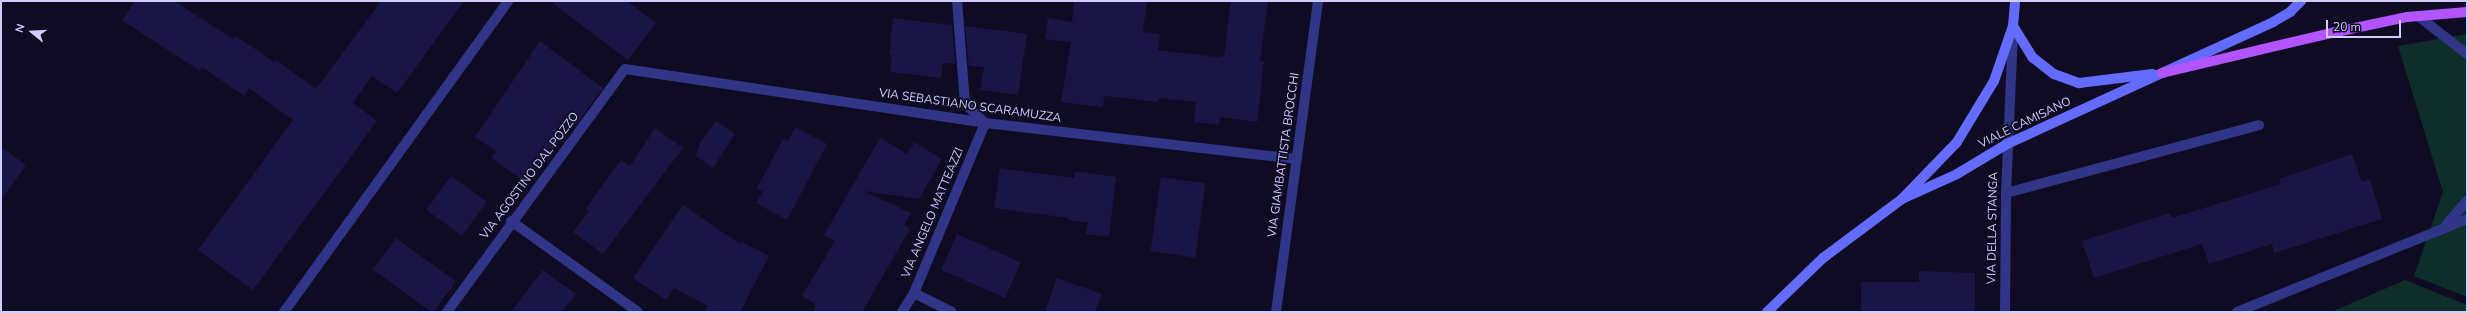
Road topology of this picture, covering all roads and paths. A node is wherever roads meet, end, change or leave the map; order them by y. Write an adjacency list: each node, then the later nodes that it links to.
1 (508, 1): 23 (street)
2 (957, 1): 12 (street)
3 (1318, 1): 15 (street, VIA GIAMBATTISTA BROCCHI)
4 (2015, 1): 8 (main road, VIALE CAMISANO)
5 (2301, 1): 11 (main road, VIALE CAMISANO)
6 (2467, 12): 7 (main road)
7 (2418, 16): 9 (street); 11 (main road)
8 (2013, 26): 11 (main road, VIALE CAMISANO); 14 (street, VIA DELLA STANGA); 17 (main road, VIALE CAMISANO)
9 (2467, 54)
10 (641, 73): 12 (street, VIA SEBASTIANO SCARAMUZZA); 20 (street, VIA AGOSTINO DAL POZZO)
11 (2162, 73): 14 (main road, VIALE CAMISANO)
12 (985, 123): 15 (street, VIA SEBASTIANO SCARAMUZZA); 22 (street, VIA ANGELO MATTEAZZI)
13 (2259, 125): 16 (street)
14 (2007, 144): 16 (street, VIA DELLA STANGA); 17 (main road, VIALE CAMISANO)
15 (1297, 159): 28 (street, VIA GIAMBATTISTA BROCCHI)
16 (2006, 193): 30 (street, VIA DELLA STANGA)
17 (1902, 199): 29 (main road, VIALE CAMISANO)
18 (2467, 201): 21 (street)
19 (2467, 219): 21 (street)
20 (511, 221): 24 (street, VIA AGOSTINO DAL POZZO); 25 (street)
21 (2445, 226): 31 (street)
22 (914, 293): 26 (street, VIA ANGELO MATTEAZZI); 27 (street)
23 (284, 312)
24 (447, 312)
25 (638, 312)
26 (902, 312)
27 (952, 312)
28 (1276, 312)
29 (1767, 312)
30 (2005, 312)
31 (2237, 312)

